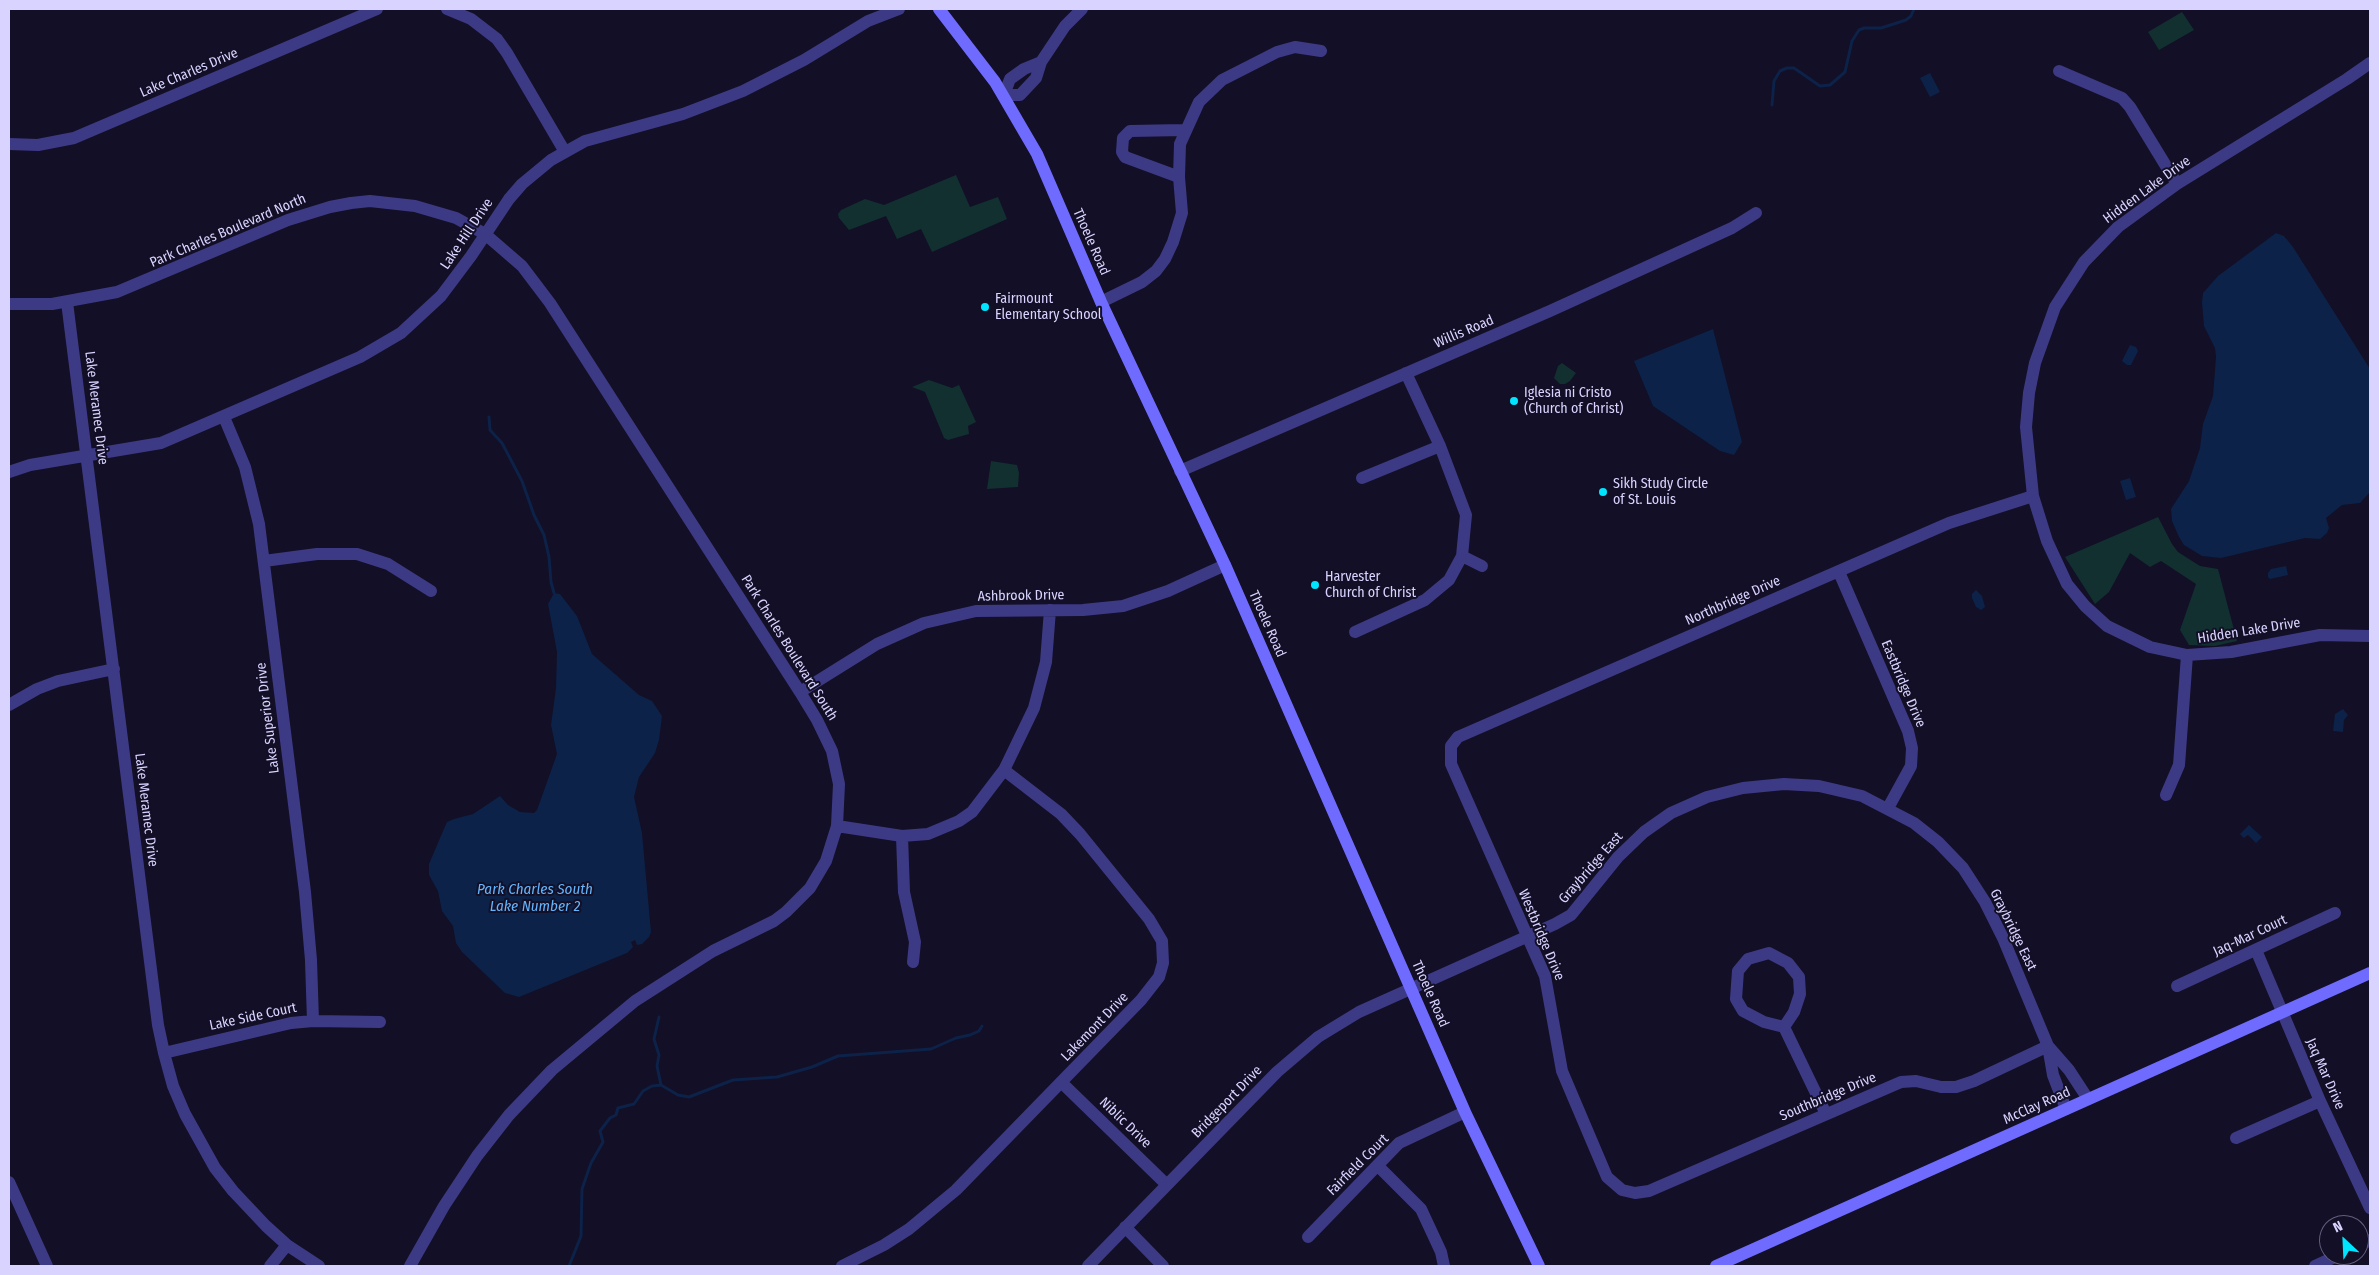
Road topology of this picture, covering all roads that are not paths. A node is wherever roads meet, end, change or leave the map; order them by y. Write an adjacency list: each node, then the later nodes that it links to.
1 (377, 9): 13 (street, Lake Charles Drive)
2 (447, 9): 14 (street)
3 (880, 9): 7 (street, Lake Hill Drive)
4 (899, 9): 7 (street, Lake Hill Drive)
5 (940, 9): 11 (main road, Thoele Road)
6 (1082, 9): 11 (street)
7 (868, 21): 14 (street, Lake Hill Drive)
8 (1321, 51): 12 (street)
9 (2370, 63): 16 (street, Hidden Lake Drive)
10 (2059, 71): 16 (street)
11 (1004, 95): 20 (main road, Thoele Road)
12 (1184, 130): 15 (street); 15 (street)
13 (9, 144)
14 (565, 152): 18 (street, Lake Hill Drive)
15 (1179, 177): 20 (street)
16 (2177, 184): 29 (street, Hidden Lake Drive)
17 (1756, 213): 22 (street, Willis Road)
18 (485, 234): 19 (street, Park Charles Boulevard North); 23 (street, Lake Hill Drive); 41 (street, Park Charles Boulevard South)
19 (67, 302): 21 (street, Park Charles Boulevard North); 25 (street, Lake Meramec Drive)
20 (1101, 302): 26 (main road, Thoele Road)
21 (9, 304)
22 (1406, 373): 24 (street); 26 (street, Willis Road)
23 (224, 417): 25 (street, Lake Hill Drive); 31 (street, Lake Superior Drive)
24 (1440, 446): 28 (street); 30 (street)
25 (87, 456): 27 (street, Lake Hill Drive); 40 (street, Lake Meramec Drive)
26 (1180, 471): 32 (main road, Thoele Road)
27 (9, 472)
28 (1362, 478)
29 (2033, 496): 34 (street, Northbridge Drive); 39 (street, Hidden Lake Drive)
30 (1462, 556): 33 (street); 37 (street)
31 (264, 560): 35 (street); 57 (street, Lake Superior Drive)
32 (1225, 565): 36 (street, Ashbrook Drive); 55 (main road, Thoele Road)
33 (1482, 566)
34 (1838, 572): 43 (street, Northbridge Drive); 46 (street, Eastbridge Drive)
35 (431, 591)
36 (1050, 610): 41 (street, Ashbrook Drive); 44 (street)
37 (1355, 632)
38 (2370, 636): 39 (street, Hidden Lake Drive)
39 (2187, 655): 45 (street)
40 (114, 669): 42 (street); 61 (street, Lake Meramec Drive)
41 (800, 692): 47 (street, Park Charles Boulevard South)
42 (9, 705)
43 (1450, 746): 50 (street, Westbridge Drive)
44 (1004, 770): 48 (street); 62 (street, Lakemont Drive)
45 (2166, 795)
46 (1888, 808): 50 (street, Graybridge East); 60 (street, Graybridge East)
47 (837, 826): 48 (street); 80 (street, Park Charles Boulevard South)
48 (902, 836): 52 (street)
49 (2335, 913): 51 (street, Jaq-Mar Court)
50 (1527, 936): 55 (street, Graybridge East); 72 (street, Westbridge Drive)
51 (2256, 950): 54 (street, Jaq-Mar Court); 56 (street, Jaq Mar Drive)
52 (913, 962)
53 (2370, 972): 56 (main road, McClay Road)
54 (2177, 986)
55 (1411, 989): 66 (main road, Thoele Road); 71 (street, Bridgeport Drive)
56 (2282, 1012): 63 (main road, McClay Road); 64 (street, Jaq Mar Drive)
57 (313, 1021): 58 (street, Lake Side Court); 61 (street, Lake Side Court)
58 (380, 1022)
59 (1784, 1027): 59 (street); 67 (street)
60 (2048, 1046): 63 (street, Graybridge East); 65 (street, Graybridge East); 67 (street, Southbridge Drive)
61 (164, 1053): 76 (street, Lake Meramec Drive)
62 (1061, 1082): 71 (street, Niblic Drive); 81 (street, Lakemont Drive)
63 (2088, 1099): 65 (main road, McClay Road)
64 (2320, 1101): 68 (street); 73 (street, Jaq Mar Drive)
65 (2066, 1109): 86 (main road, McClay Road)
66 (1465, 1112): 69 (street, Fairfield Court); 85 (main road, Thoele Road)
67 (1826, 1114): 72 (street, Southbridge Drive)
68 (2236, 1138)
69 (1378, 1166): 75 (street, Fairfield Court); 84 (street)
70 (9, 1182): 77 (street)
71 (1167, 1185): 74 (street, Bridgeport Drive)
72 (1622, 1190)
73 (2370, 1208)
74 (1125, 1227): 82 (street, Bridgeport Drive); 83 (street)
75 (1308, 1237)
76 (287, 1244): 78 (street); 79 (street, Lake Meramec Drive)
77 (48, 1266)
78 (270, 1266)
79 (319, 1266)
80 (410, 1266)
81 (842, 1266)
82 (1088, 1266)
83 (1163, 1266)
84 (1444, 1266)
85 (1539, 1266)
86 (1716, 1266)

